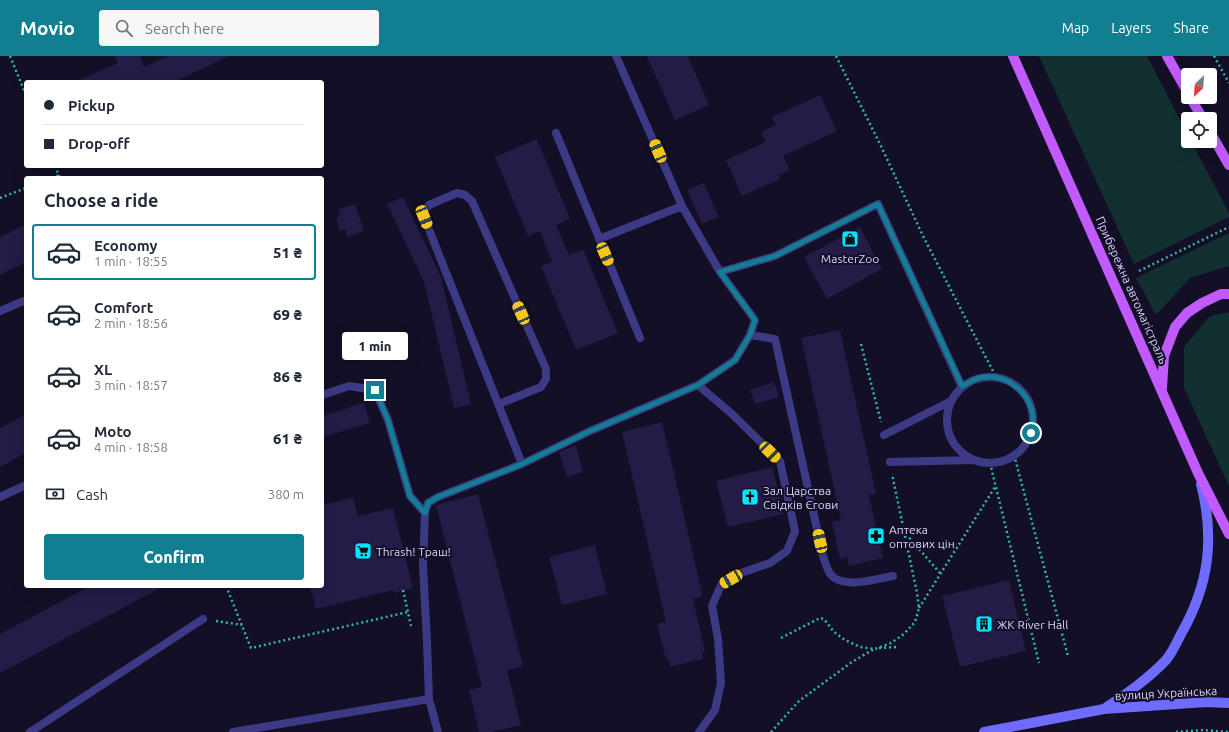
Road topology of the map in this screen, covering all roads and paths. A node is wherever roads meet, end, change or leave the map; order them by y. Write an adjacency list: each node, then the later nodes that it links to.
1 (10, 56): 9 (path)
2 (616, 56): 15 (lane)
3 (836, 56): 26 (path)
4 (1013, 56): 29 (main road, Прибережна автомагістраль)
5 (1167, 56): 7 (main road)
6 (1214, 56): 8 (path)
7 (1181, 81)
8 (1229, 83)
9 (24, 90)
10 (556, 133): 17 (lane)
11 (1217, 144): 12 (main road)
12 (1229, 165)
13 (24, 189): 14 (path)
14 (0, 198)
15 (682, 206): 17 (lane); 19 (lane)
16 (1229, 227): 18 (path)
17 (599, 240): 24 (lane)
18 (1138, 271)
19 (720, 272): 23 (lane); 28 (lane)
20 (1229, 294): 29 (main road)
21 (24, 301): 22 (lane)
22 (0, 312)
23 (750, 335): 27 (lane); 47 (lane)
24 (640, 338)
25 (861, 344): 33 (path)
26 (996, 377): 28 (lane); 34 (lane)
27 (698, 385): 38 (lane); 64 (lane)
28 (962, 386): 31 (lane)
29 (1162, 390): 39 (main road, Прибережна автомагістраль)
30 (324, 394): 43 (lane)
31 (951, 401): 33 (lane); 35 (lane)
32 (499, 404): 32 (lane); 38 (lane)
33 (884, 435)
34 (1014, 456): 37 (lane); 56 (path)
35 (974, 460): 36 (lane); 37 (lane)
36 (890, 462): 44 (path)
37 (990, 463): 41 (path)
38 (522, 464): 43 (lane)
39 (1198, 473): 45 (main road, Прибережна автомагістраль); 60 (main road, вулиця Українська)
40 (24, 485): 42 (lane)
41 (995, 486): 46 (path); 57 (path)
42 (0, 497)
43 (425, 513): 58 (lane)
44 (905, 533): 46 (path); 49 (path)
45 (1229, 534)
46 (940, 573): 49 (path)
47 (893, 576)
48 (227, 588): 52 (path)
49 (919, 608): 55 (path)
50 (408, 612): 52 (path)
51 (204, 619): 52 (path); 61 (lane)
52 (242, 625)
53 (781, 638): 55 (path)
54 (898, 646): 55 (path)
55 (876, 649): 65 (path)
56 (1068, 656)
57 (1039, 663)
58 (429, 699): 62 (lane); 63 (lane)
59 (1229, 703): 60 (main road, вулиця Українська)
60 (1104, 709): 66 (main road, вулиця Українська)
61 (30, 732)
62 (233, 732)
63 (438, 732)
64 (699, 732)
65 (771, 732)
66 (984, 732)
67 (1176, 732): 68 (path)
68 (1229, 732)

